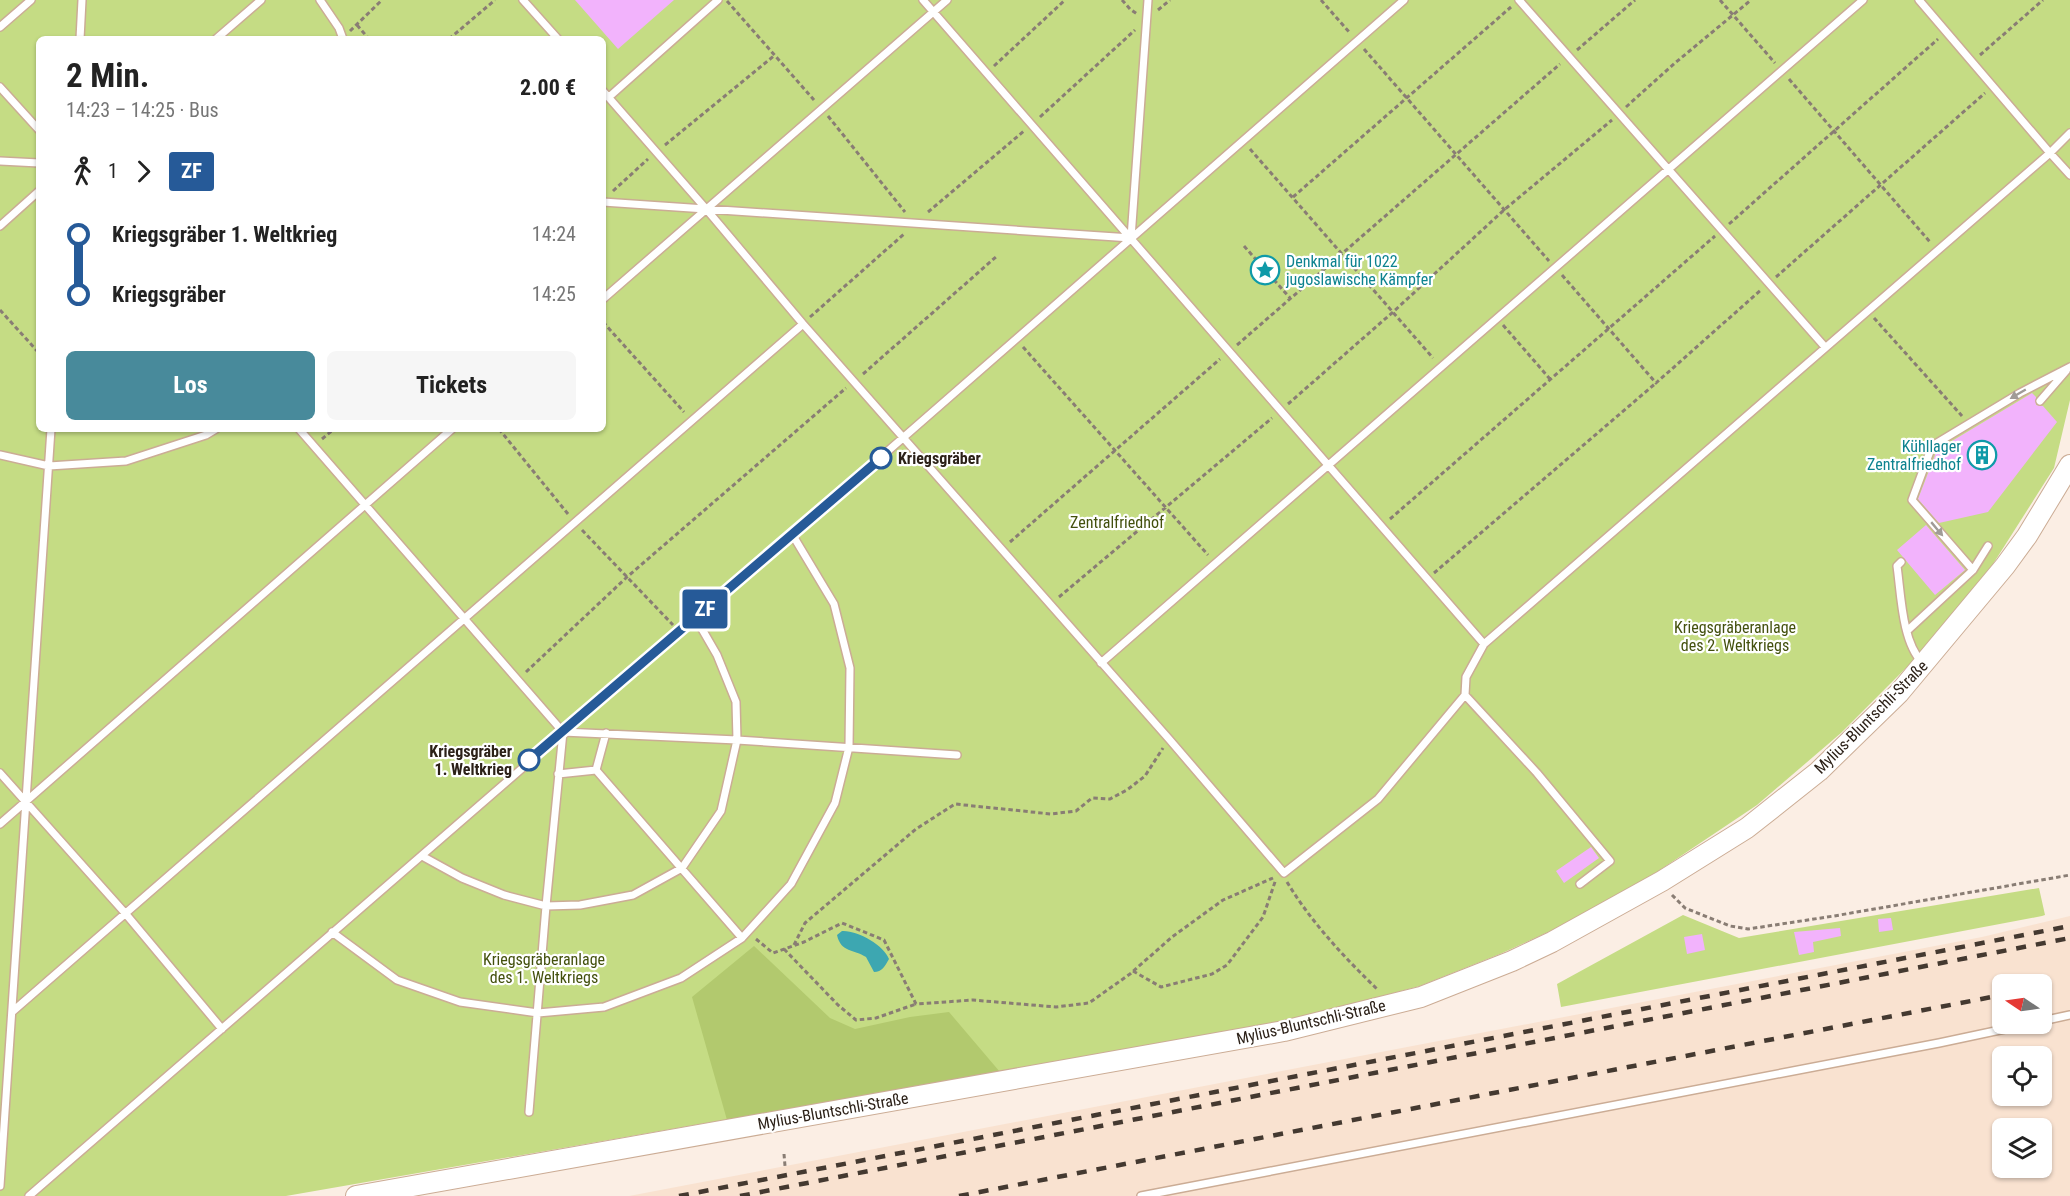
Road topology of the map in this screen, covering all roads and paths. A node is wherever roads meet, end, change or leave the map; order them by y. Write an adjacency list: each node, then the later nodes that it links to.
1 (31, 0): 28 (lane)
2 (82, 0): 30 (lane)
3 (261, 0): 31 (lane)
4 (320, 0): 32 (lane)
5 (382, 0): 27 (path)
6 (495, 0): 35 (path)
7 (523, 0): 36 (lane)
8 (718, 0): 46 (lane)
9 (726, 0): 38 (path)
10 (923, 0): 24 (lane)
11 (947, 0): 24 (lane)
12 (1065, 0): 42 (path)
13 (1122, 0): 26 (path)
14 (1148, 0): 26 (lane)
15 (1321, 0): 37 (path)
16 (1404, 0): 37 (lane)
17 (1519, 0): 39 (lane); 47 (path)
18 (1635, 0): 39 (path)
19 (1720, 0): 25 (path)
20 (1751, 0): 25 (path)
21 (1863, 0): 41 (lane)
22 (1919, 0): 29 (lane)
23 (2043, 0): 40 (path)
24 (933, 13): 42 (lane); 48 (lane)
25 (1734, 16): 41 (path); 49 (path)
26 (1147, 19): 71 (lane)
27 (357, 25): 33 (path); 34 (path)
28 (0, 27)
29 (1946, 32): 40 (lane); 51 (path)
30 (80, 36)
31 (219, 36)
32 (342, 36)
33 (346, 36)
34 (366, 36)
35 (453, 36)
36 (555, 36)
37 (1357, 41): 47 (path); 53 (lane)
38 (775, 55): 48 (path); 54 (path)
39 (1569, 57): 49 (lane); 56 (path)
40 (1972, 62): 43 (lane)
41 (1782, 71): 51 (path); 59 (lane)
42 (986, 73): 71 (lane)
43 (1993, 86): 55 (lane); 61 (path)
44 (0, 87): 50 (lane)
45 (606, 94): 46 (lane)
46 (609, 97): 54 (lane)
47 (1406, 99): 56 (path); 64 (path)
48 (822, 109): 66 (lane); 68 (path)
49 (1619, 114): 59 (lane); 67 (path)
50 (36, 127)
51 (1834, 132): 61 (path); 70 (path)
52 (2070, 132): 55 (lane)
53 (1243, 141): 64 (path); 71 (lane)
54 (657, 152): 62 (path); 66 (lane)
55 (2050, 153): 60 (lane); 73 (lane)
56 (1456, 155): 67 (path); 74 (path)
57 (0, 161): 58 (lane)
58 (36, 163)
59 (1668, 170): 70 (lane); 76 (lane)
60 (2070, 175)
61 (1881, 186): 73 (path); 77 (path)
62 (611, 193)
63 (36, 194): 69 (lane)
64 (1293, 198): 74 (path)
65 (606, 202): 66 (lane)
66 (707, 210): 68 (lane); 78 (lane); 84 (lane)
67 (1504, 210): 76 (path); 82 (path)
68 (915, 224): 71 (lane); 84 (path)
69 (0, 226)
70 (1722, 230): 77 (lane); 86 (path)
71 (1131, 238): 87 (lane); 90 (lane)
72 (1244, 246): 79 (path)
73 (1937, 250): 81 (lane)
74 (1343, 254): 79 (path); 82 (path)
75 (998, 256): 94 (path)
76 (1556, 268): 83 (lane); 86 (path)
77 (1768, 284): 88 (lane); 95 (path)
78 (606, 296)
79 (1290, 298): 90 (path)
80 (0, 310): 89 (path)
81 (1867, 310): 88 (lane); 99 (path)
82 (1393, 312): 91 (path); 97 (path)
83 (1498, 320): 91 (lane); 93 (path)
84 (803, 324): 94 (lane); 98 (lane)
85 (606, 325): 98 (path)
86 (1608, 328): 93 (path); 95 (path)
87 (1016, 339): 106 (lane); 108 (path)
88 (1825, 347): 130 (lane)
89 (36, 350)
90 (1229, 352): 97 (lane); 108 (path)
91 (1441, 367): 110 (lane)
92 (2070, 367): 96 (lane); 99 (lane, one-way to 99)
93 (1550, 379): 116 (path)
94 (854, 382): 106 (lane); 123 (path)
95 (1656, 382): 124 (path)
96 (2040, 401)
97 (1281, 410): 110 (lane); 114 (path)
98 (692, 421): 115 (lane)
99 (1969, 424): 122 (lane, one-way to 122)
100 (51, 432): 112 (lane)
101 (211, 432): 112 (lane)
102 (302, 432): 107 (lane)
103 (330, 432): 107 (path)
104 (449, 432): 113 (lane)
105 (501, 432): 115 (path)
106 (904, 438): 117 (lane); 119 (lane)
107 (314, 446): 113 (lane)
108 (1115, 450): 114 (path); 119 (path)
109 (0, 455): 112 (lane)
110 (1328, 465): 116 (lane); 121 (lane)
111 (2070, 465): 132 (street, Mylius-Bluntschli-Straße)
112 (49, 466): 144 (lane)
113 (365, 504): 127 (lane); 144 (lane)
114 (1165, 508): 121 (path); 125 (path)
115 (575, 522): 123 (path); 127 (lane)
116 (1382, 526): 124 (lane)
117 (792, 534): 126 (lane); 139 (lane)
118 (1988, 546): 122 (lane)
119 (1002, 549): 125 (lane)
120 (1901, 562): 129 (lane)
121 (1215, 563): 131 (lane)
122 (1972, 570): 129 (lane)
123 (627, 577): 128 (path); 133 (path)
124 (1427, 579): 130 (lane)
125 (1051, 604): 131 (lane)
126 (696, 617): 128 (lane); 138 (lane)
127 (464, 619): 133 (lane); 153 (lane)
128 (678, 631): 135 (lane)
129 (1907, 631): 132 (lane)
130 (1484, 644): 134 (lane)
131 (1101, 663): 137 (lane)
132 (1924, 664): 150 (street, Mylius-Bluntschli-Straße)
133 (518, 680): 135 (lane)
134 (1465, 695): 148 (lane); 151 (lane)
135 (563, 732): 136 (lane); 143 (lane); 146 (lane)
136 (606, 733): 138 (lane); 141 (lane)
137 (1169, 739): 148 (lane); 156 (path)
138 (737, 740): 139 (lane); 147 (lane)
139 (849, 747): 140 (lane); 155 (lane)
140 (957, 755)
141 (596, 770): 143 (lane); 147 (lane)
142 (0, 773): 144 (lane)
143 (558, 774): 152 (lane)
144 (26, 802): 145 (lane); 153 (lane); 161 (lane)
145 (0, 824)
146 (422, 856): 152 (lane); 154 (lane)
147 (682, 868): 152 (lane); 155 (lane)
148 (1284, 873): 159 (path)
149 (2070, 875): 150 (path)
150 (1662, 881): 172 (street, Mylius-Bluntschli-Straße)
151 (1580, 884)
152 (546, 906): 162 (lane)
153 (125, 913): 161 (lane); 165 (lane)
154 (332, 932): 162 (lane); 165 (lane)
155 (745, 935): 157 (path); 162 (lane)
156 (794, 945): 157 (path); 160 (path)
157 (784, 949): 160 (path)
158 (1133, 971): 158 (path); 160 (path)
159 (1377, 989)
160 (916, 1004)
161 (12, 1012): 170 (lane)
162 (538, 1013): 167 (lane)
163 (2070, 1015): 164 (lane)
164 (2052, 1019)
165 (222, 1029): 171 (lane)
166 (1992, 1032): 173 (lane)
167 (529, 1112)
168 (784, 1154): 169 (path)
169 (785, 1166)
170 (0, 1186)
171 (29, 1196)
172 (356, 1196)
173 (1141, 1196)

